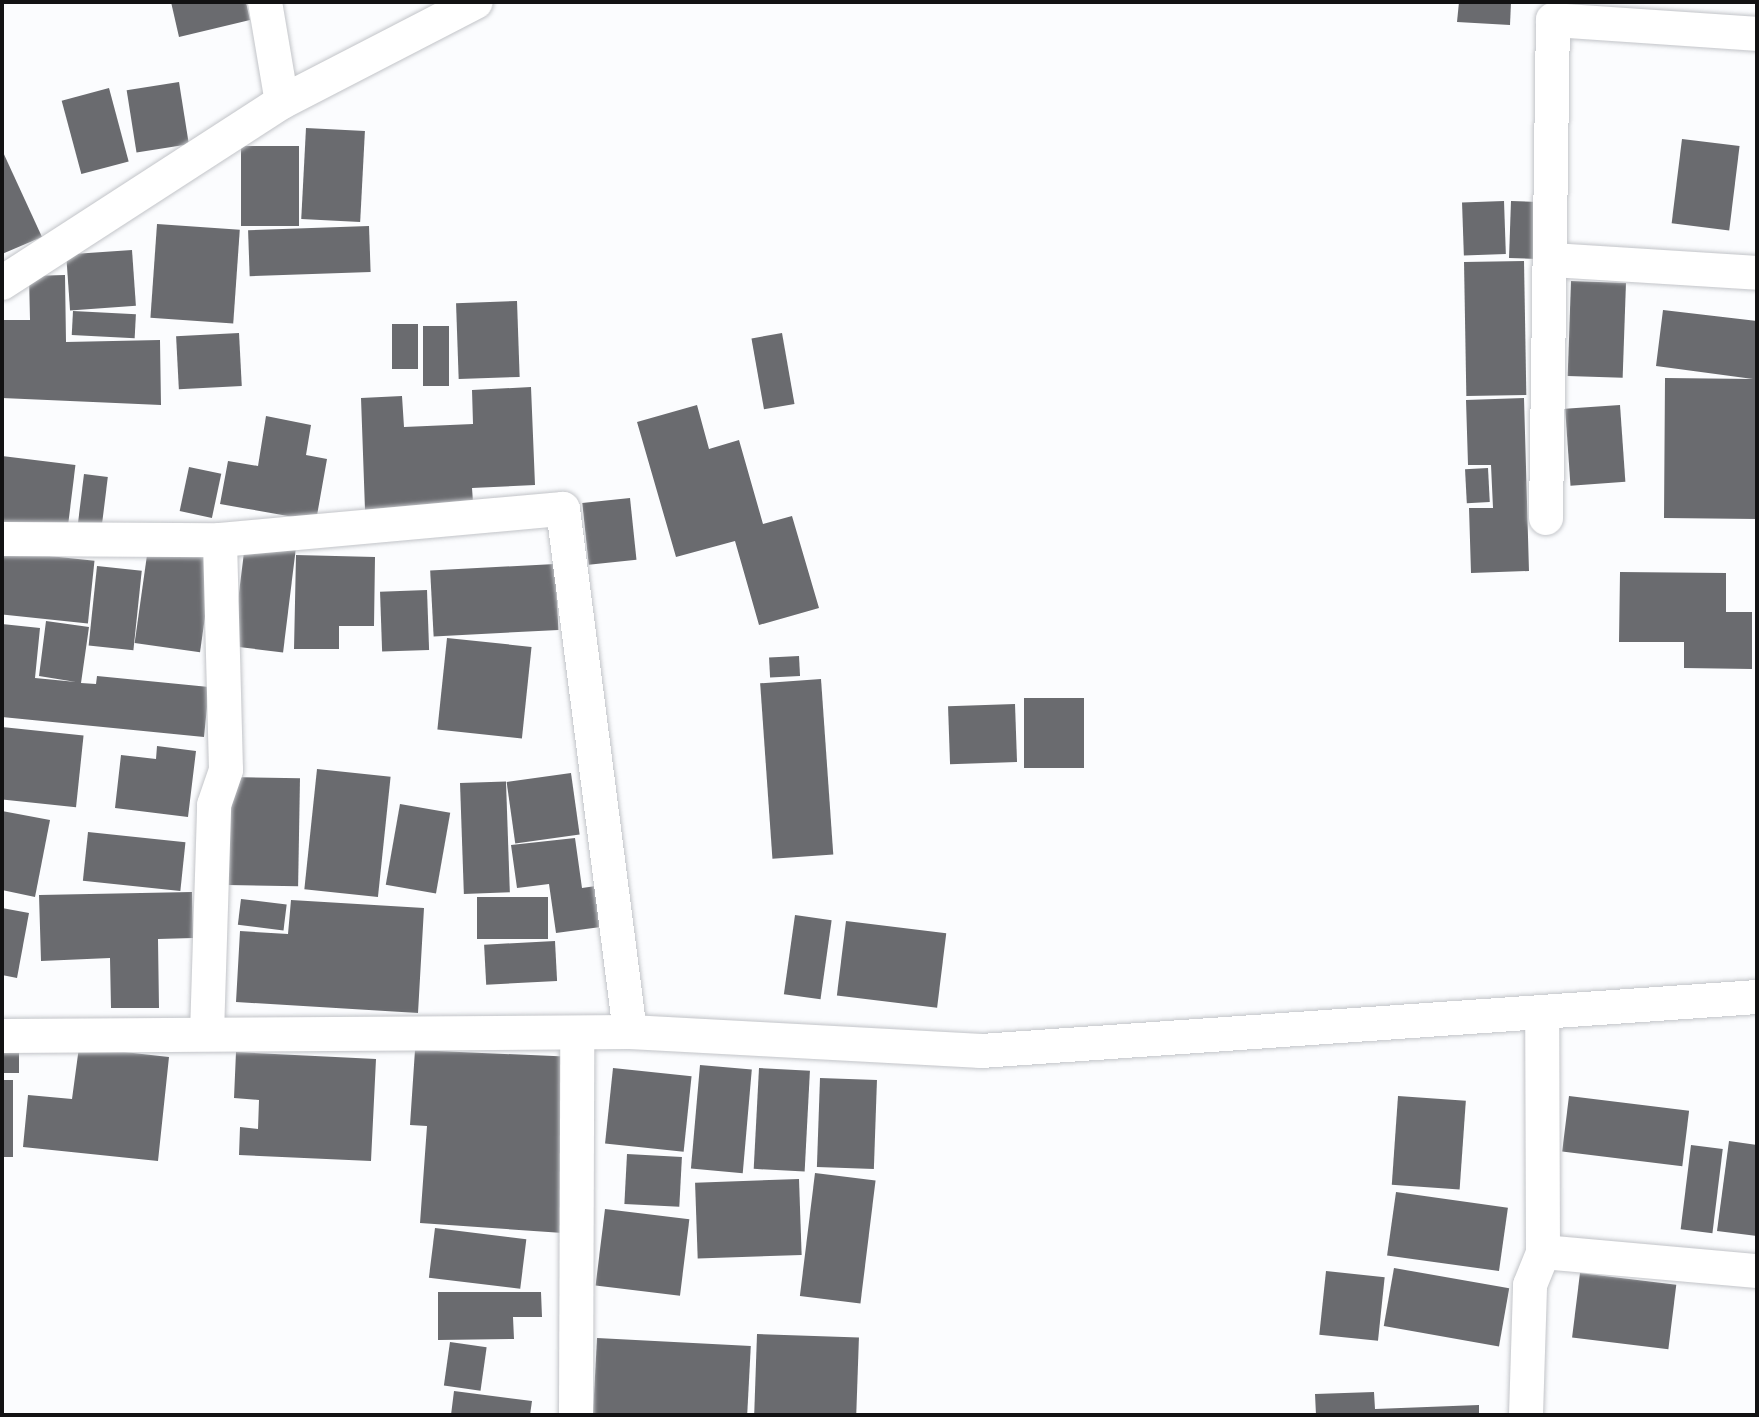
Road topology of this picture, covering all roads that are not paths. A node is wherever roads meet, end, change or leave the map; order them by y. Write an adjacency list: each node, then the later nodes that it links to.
1 (265, 2): 4 (street)
2 (476, 2): 4 (street)
3 (1757, 34): 5 (street)
4 (282, 102): 7 (street)
5 (1553, 260): 6 (street); 8 (street)
6 (1757, 273)
7 (2, 283)
8 (1546, 518)
9 (2, 539): 10 (street)
10 (220, 540): 13 (street); 14 (street)
11 (1757, 997): 12 (street)
12 (1542, 1012): 13 (street); 17 (street)
13 (630, 1032): 15 (street)
14 (207, 1034): 15 (street); 16 (street)
15 (577, 1035): 19 (street)
16 (2, 1036)
17 (1543, 1252): 18 (street); 20 (street)
18 (1757, 1271)
19 (576, 1415)
20 (1526, 1415)

